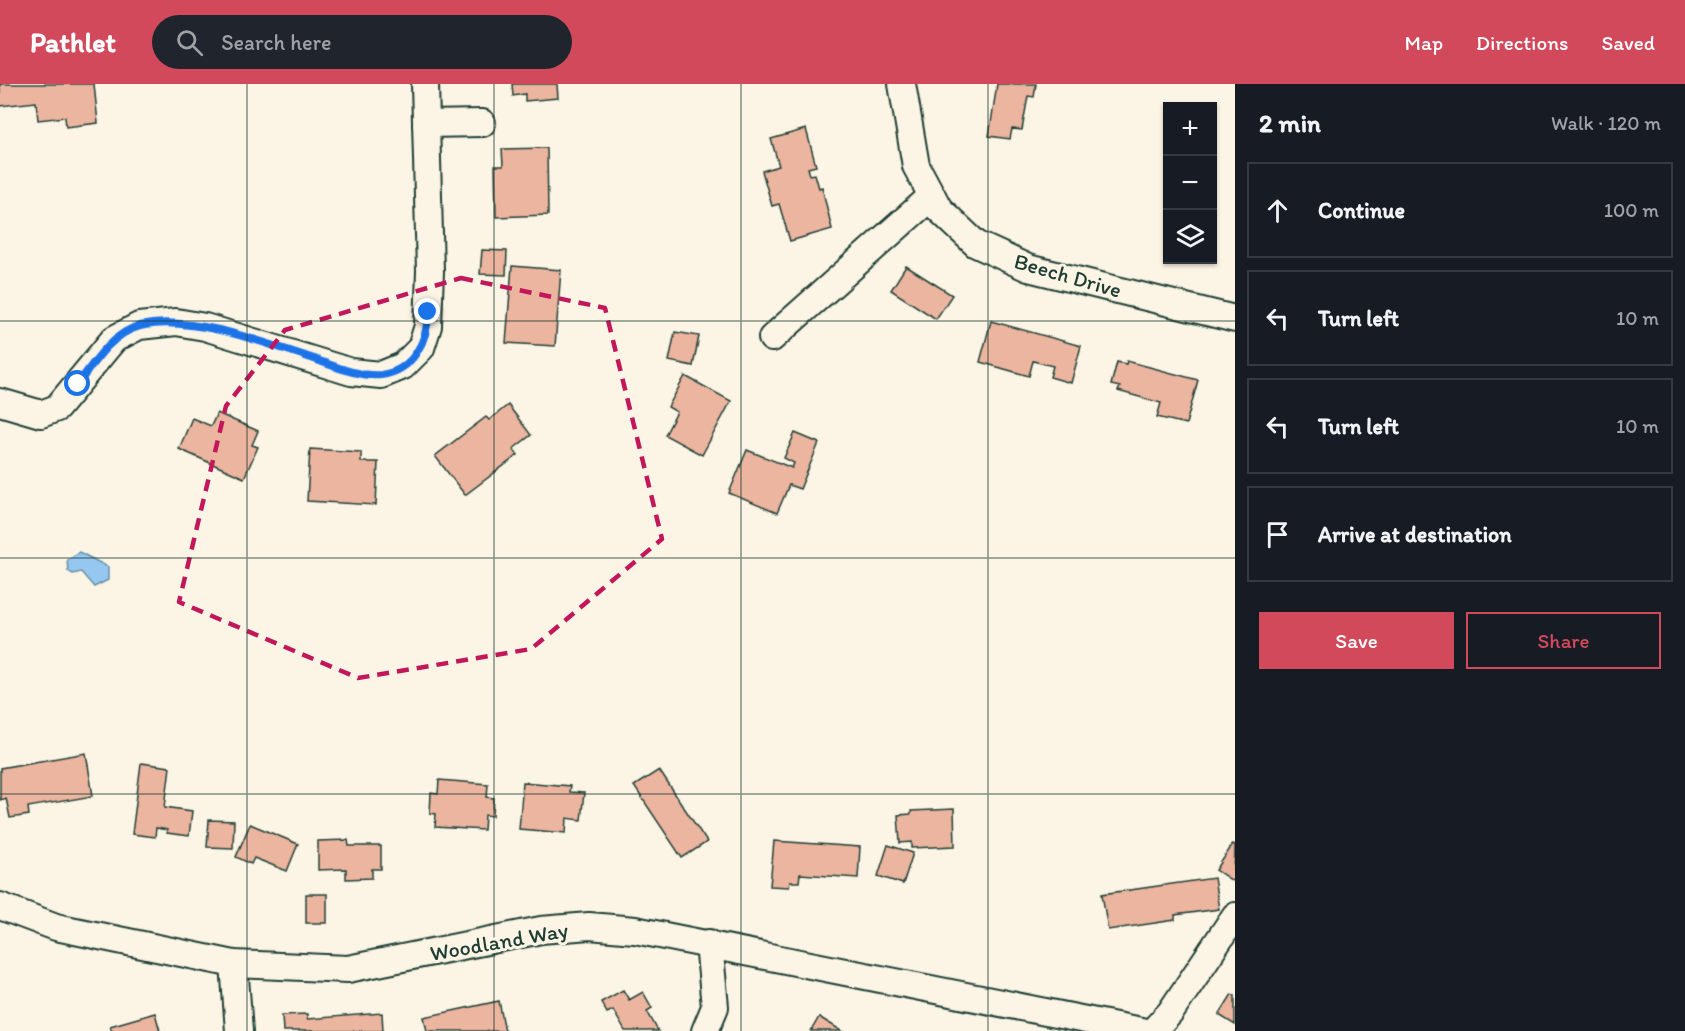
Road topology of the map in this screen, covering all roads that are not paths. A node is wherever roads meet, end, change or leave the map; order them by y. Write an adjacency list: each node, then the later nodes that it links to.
1 (425, 84): 4 (street)
2 (903, 84): 5 (street, Beech Drive)
3 (482, 123): 4 (street)
4 (426, 124): 8 (street)
5 (932, 196): 6 (street, Beech Drive); 7 (street)
6 (1235, 319)
7 (772, 338)
8 (0, 402)
9 (0, 906): 12 (street, Woodland Way)
10 (1235, 916): 16 (street)
11 (709, 943): 12 (street, Woodland Way); 14 (street); 15 (street, Woodland Way)
12 (234, 964): 13 (street)
13 (239, 1031)
14 (705, 1031)
15 (1141, 1031)
16 (1153, 1031)

